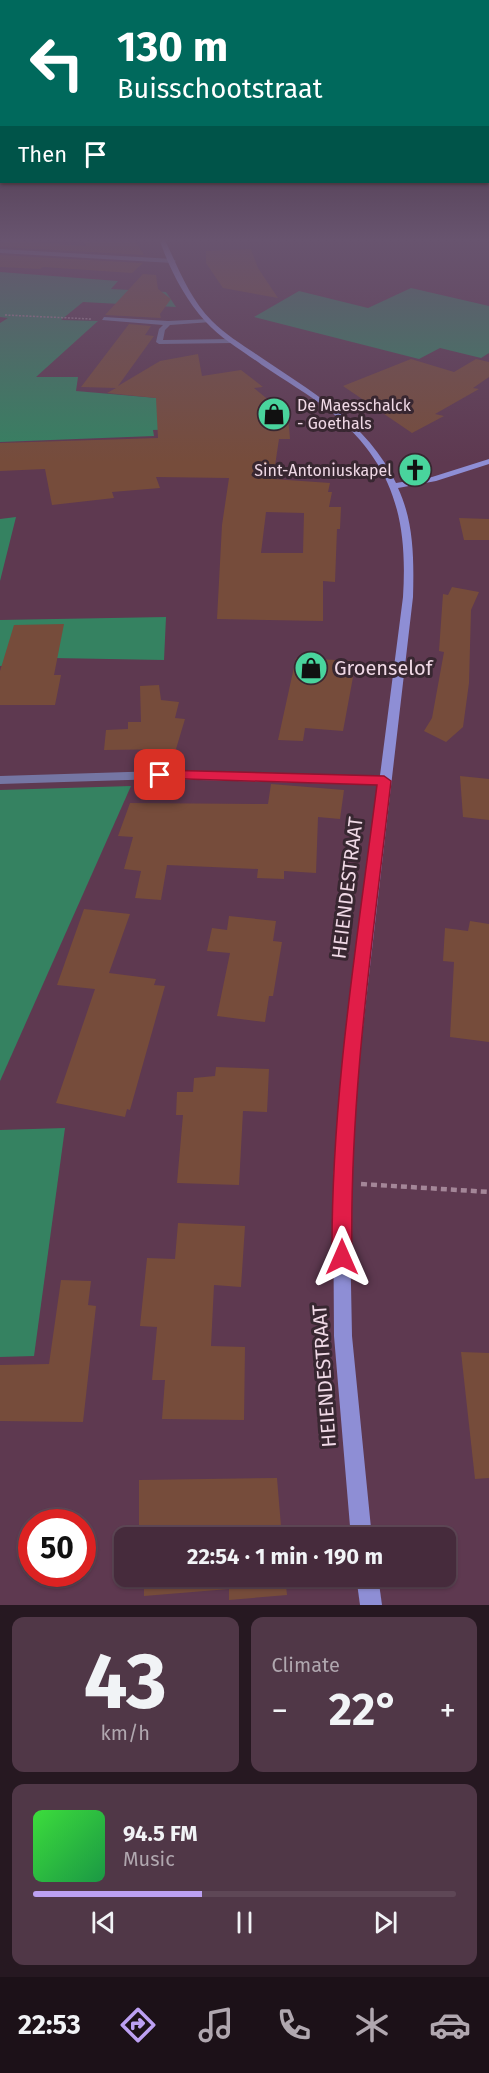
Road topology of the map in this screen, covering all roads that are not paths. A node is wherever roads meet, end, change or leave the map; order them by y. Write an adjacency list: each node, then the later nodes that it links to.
1 (203, 313): 3 (main road, HEIENDESTRAAT)
2 (105, 319): 4 (street)
3 (209, 321): 4 (street); 5 (main road, HEIENDESTRAAT)
4 (168, 323): 5 (street)
5 (233, 341): 7 (main road, HEIENDESTRAAT)
6 (489, 461): 7 (main road)
7 (394, 486): 9 (main road, HEIENDESTRAAT)
8 (0, 780): 9 (street)
9 (384, 781): 10 (main road, HEIENDESTRAAT)
10 (361, 1527)
11 (369, 1587): 12 (main road)
12 (371, 1605)

